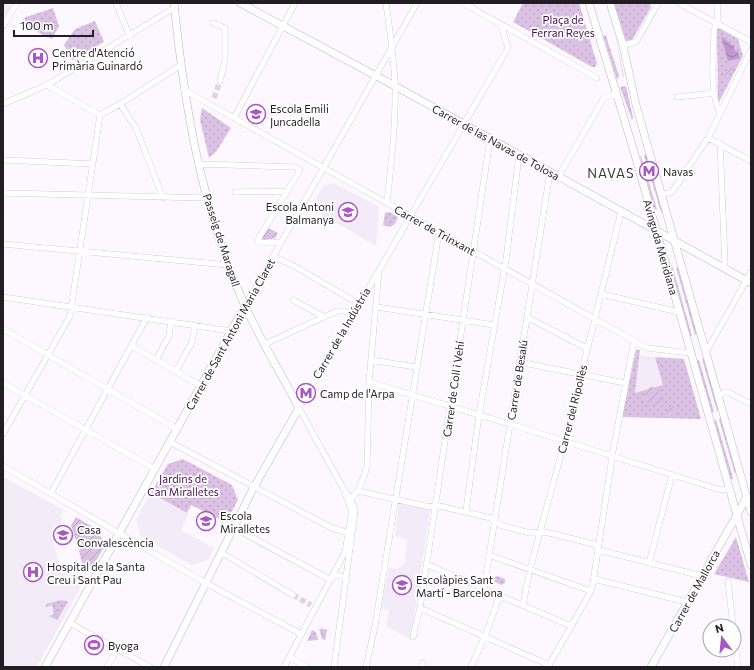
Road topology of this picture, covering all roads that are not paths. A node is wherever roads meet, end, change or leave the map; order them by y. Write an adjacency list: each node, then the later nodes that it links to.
1 (17, 3): 17 (street)
2 (116, 3): 19 (street)
3 (240, 3): 18 (main road, Carrer de las Navas de Tolosa)
4 (295, 3): 18 (street)
5 (386, 3): 22 (street)
6 (417, 3): 22 (street, Carrer de Sant Antoni Maria Claret)
7 (463, 3): 16 (street)
8 (589, 3): 32 (main road, Avinguda Meridiana)
9 (610, 3): 21 (main road, Avinguda Meridiana)
10 (658, 3): 21 (street)
11 (679, 3): 15 (street)
12 (718, 3): 15 (street)
13 (174, 6): 19 (street); 24 (main road, Passeig de Maragall)
14 (213, 23): 27 (street)
15 (717, 24): 20 (street); 31 (street)
16 (501, 25): 26 (street); 41 (street, Carrer de la Indústria)
17 (3, 26)
18 (282, 26): 25 (main road, Carrer de las Navas de Tolosa); 40 (street)
19 (131, 35): 28 (street)
20 (751, 42)
21 (623, 45): 56 (main road, Avinguda Meridiana)
22 (392, 47): 25 (street, Carrer de Sant Antoni Maria Claret); 29 (street)
23 (751, 50): 38 (street)
24 (180, 66): 30 (main road, Passeig de Maragall); 36 (street)
25 (374, 75): 29 (main road, Carrer de las Navas de Tolosa); 50 (street, Carrer de Sant Antoni Maria Claret)
26 (597, 78)
27 (220, 81)
28 (47, 85): 35 (street); 39 (street)
29 (395, 86): 41 (main road, Carrer de las Navas de Tolosa); 60 (street)
30 (184, 90): 37 (street, Carrer de Trinxant); 49 (main road, Passeig de Maragall)
31 (715, 93): 34 (street); 38 (street)
32 (615, 94): 52 (street); 64 (main road, Avinguda Meridiana)
33 (214, 98): 37 (street)
34 (677, 98)
35 (3, 104)
36 (120, 104): 39 (street); 58 (street)
37 (212, 106): 40 (street, Carrer de Trinxant)
38 (720, 113): 42 (street)
39 (100, 115): 48 (street)
40 (234, 118): 50 (street, Carrer de Trinxant)
41 (464, 124): 43 (main road, Carrer de las Navas de Tolosa); 62 (street, Carrer de la Indústria)
42 (708, 138): 44 (street); 56 (street)
43 (492, 140): 45 (main road, Carrer de las Navas de Tolosa); 69 (street, Carrer de Coll i Vehí)
44 (720, 143): 47 (street); 71 (street)
45 (520, 155): 51 (main road, Carrer de las Navas de Tolosa); 74 (street)
46 (3, 160): 48 (street)
47 (751, 161)
48 (93, 164): 57 (street)
49 (198, 164): 53 (street); 59 (main road, Passeig de Maragall)
50 (323, 167): 60 (street, Carrer de Trinxant); 67 (street, Carrer de Sant Antoni Maria Claret)
51 (550, 172): 52 (main road, Carrer de las Navas de Tolosa); 77 (street, Carrer de Besalú)
52 (558, 177): 61 (main road, Carrer de las Navas de Tolosa)
53 (288, 191): 54 (street); 67 (street)
54 (235, 192)
55 (3, 193): 57 (street)
56 (661, 195): 65 (main road, Avinguda Meridiana)
57 (89, 196): 58 (street); 68 (street)
58 (163, 198): 59 (street)
59 (207, 198): 72 (main road, Passeig de Maragall)
60 (387, 203): 62 (street, Carrer de Trinxant)
61 (621, 212): 64 (main road, Carrer de las Navas de Tolosa); 78 (street, Carrer del Ripollès)
62 (410, 216): 63 (street, Carrer de Trinxant); 73 (street, Carrer de la Indústria)
63 (439, 232): 69 (street, Carrer de Trinxant); 86 (street)
64 (657, 232): 65 (main road, Carrer de las Navas de Tolosa); 85 (main road, Avinguda Meridiana)
65 (674, 241): 76 (main road, Carrer de las Navas de Tolosa); 102 (main road, Avinguda Meridiana)
66 (3, 244): 68 (street)
67 (280, 244): 70 (street, Carrer de Sant Antoni Maria Claret)
68 (81, 251): 72 (street); 84 (street)
69 (475, 252): 74 (street, Carrer de Trinxant); 91 (street, Carrer de Coll i Vehí)
70 (273, 256): 81 (street); 82 (street, Carrer de Sant Antoni Maria Claret)
71 (725, 264)
72 (228, 265): 82 (main road, Passeig de Maragall)
73 (379, 268): 81 (street, Carrer de la Indústria); 83 (street)
74 (504, 268): 77 (street, Carrer de Trinxant); 95 (street)
75 (751, 272): 76 (street)
76 (749, 282): 102 (street)
77 (532, 284): 88 (street, Carrer de Besalú); 92 (street, Carrer de Trinxant)
78 (601, 294): 85 (street); 92 (street, Carrer del Ripollès)
79 (3, 297): 84 (street)
80 (293, 300): 90 (street)
81 (359, 304): 87 (street, Carrer de la Indústria)
82 (245, 306): 97 (main road, Carrer de Sant Antoni Maria Claret); 99 (main road, Passeig de Maragall)
83 (377, 306): 86 (street); 106 (street)
84 (72, 307): 89 (street); 104 (street)
85 (679, 312): 103 (main road, Avinguda Meridiana)
86 (425, 313): 91 (street); 108 (street)
87 (352, 316): 90 (street); 121 (street, Carrer de la Indústria)
88 (527, 316): 101 (street); 107 (street, Carrer de Besalú)
89 (147, 317): 93 (street); 100 (street)
90 (324, 317): 99 (street)
91 (463, 319): 95 (street); 120 (street, Carrer de Coll i Vehí)
92 (595, 319): 98 (street, Carrer de Trinxant); 101 (street, Carrer del Ripollès)
93 (171, 321): 94 (street); 105 (street)
94 (195, 325): 97 (street); 109 (street)
95 (494, 325): 122 (street)
96 (3, 329): 104 (street)
97 (231, 331): 114 (main road, Carrer de Sant Antoni Maria Claret)
98 (634, 341): 103 (street, Carrer de Trinxant); 113 (street)
99 (265, 344): 121 (main road, Passeig de Maragall)
100 (132, 346): 105 (street); 115 (street)
101 (588, 349): 110 (street, Carrer del Ripollès)
102 (706, 352): 103 (main road); 118 (main road, Avinguda Meridiana)
103 (691, 353): 134 (main road, Avinguda Meridiana)
104 (48, 355): 115 (street); 116 (street)
105 (156, 360): 109 (street)
106 (372, 360): 108 (street); 111 (street)
107 (519, 362): 110 (street); 123 (street, Carrer de Besalú)
108 (416, 367): 117 (street)
109 (176, 371): 114 (street)
110 (582, 374): 113 (street); 127 (street, Carrer del Ripollès)
111 (369, 382): 117 (street); 137 (street)
112 (3, 383): 116 (street)
113 (625, 383): 129 (street)
114 (201, 386): 124 (main road, Carrer de Sant Antoni Maria Claret)
115 (108, 389): 124 (street); 125 (street)
116 (25, 395): 125 (street); 126 (street)
117 (413, 395): 120 (street); 141 (street)
118 (718, 395): 119 (street); 139 (main road, Avinguda Meridiana)
119 (751, 404)
120 (450, 406): 122 (street); 142 (street, Carrer de Coll i Vehí)
121 (299, 408): 133 (main road, Carrer de la Indústria); 136 (street, Passeig de Maragall)
122 (479, 415): 123 (street); 143 (street)
123 (510, 424): 127 (street); 146 (street, Carrer de Besalú)
124 (177, 429): 128 (main road, Carrer de Sant Antoni Maria Claret)
125 (86, 430): 131 (street); 138 (street)
126 (3, 434)
127 (564, 441): 129 (street); 150 (street, Carrer del Ripollès)
128 (170, 442): 131 (main road, Carrer de Sant Antoni Maria Claret); 133 (street)
129 (613, 456): 132 (street); 151 (street)
130 (3, 466): 138 (street)
131 (155, 469): 148 (main road, Carrer de Sant Antoni Maria Claret)
132 (672, 475): 134 (street); 154 (street)
133 (254, 487): 147 (main road, Carrer de la Indústria); 149 (street)
134 (730, 488): 145 (main road, Avinguda Meridiana)
135 (751, 489): 139 (street)
136 (345, 490): 140 (street, Passeig de Maragall); 149 (street)
137 (361, 492): 140 (street); 141 (street)
138 (51, 493): 148 (street)
139 (747, 497): 144 (main road, Avinguda Meridiana); 145 (main road, Carrer de Mallorca)
140 (352, 499): 161 (street)
141 (396, 500): 142 (street); 187 (street)
142 (435, 505): 143 (street); 155 (street, Carrer de Coll i Vehí)
143 (466, 511): 146 (street)
144 (751, 512)
145 (738, 514): 156 (main road, Avinguda Meridiana); 158 (main road, Carrer de Mallorca)
146 (495, 522): 150 (street); 153 (street, Carrer de Besalú)
147 (234, 528): 152 (main road, Carrer de la Indústria); 159 (street)
148 (120, 533): 163 (street); 172 (main road, Carrer de Sant Antoni Maria Claret)
149 (349, 533): 159 (street)
150 (540, 533): 151 (street); 157 (street, Carrer del Ripollès)
151 (599, 550): 154 (street); 160 (street)
152 (222, 553): 163 (main road, Carrer de la Indústria); 166 (street)
153 (489, 555): 157 (street); 164 (street, Carrer de Besalú)
154 (649, 562): 158 (street)
155 (426, 564): 164 (street); 170 (street, Carrer de Coll i Vehí)
156 (751, 565)
157 (530, 569): 165 (street); 169 (street, Carrer del Ripollès)
158 (702, 576): 168 (main road, Carrer de Mallorca)
159 (332, 578): 161 (street); 174 (street)
160 (594, 579): 165 (street); 168 (street)
161 (347, 580): 186 (street)
162 (728, 581): 171 (street)
163 (206, 583): 174 (street); 183 (main road, Carrer de la Indústria)
164 (484, 588): 167 (street)
165 (591, 591): 173 (street)
166 (293, 595)
167 (500, 595): 169 (street); 175 (street)
168 (687, 602): 189 (main road, Carrer de Mallorca)
169 (523, 605): 173 (street)
170 (420, 608): 175 (street); 176 (street, Carrer de Coll i Vehí)
171 (732, 618)
172 (70, 623): 177 (street); 180 (main road, Carrer de Sant Antoni Maria Claret)
173 (571, 626): 179 (street)
174 (301, 634): 178 (street)
175 (485, 636): 179 (street); 188 (street)
176 (413, 637)
177 (117, 650): 181 (street); 182 (street)
178 (289, 656): 184 (street); 185 (street)
179 (548, 666)
180 (45, 667)
181 (107, 667)
182 (150, 667)
183 (164, 667)
184 (284, 667)
185 (307, 667)
186 (334, 667)
187 (366, 667)
188 (471, 667)
189 (651, 667)

